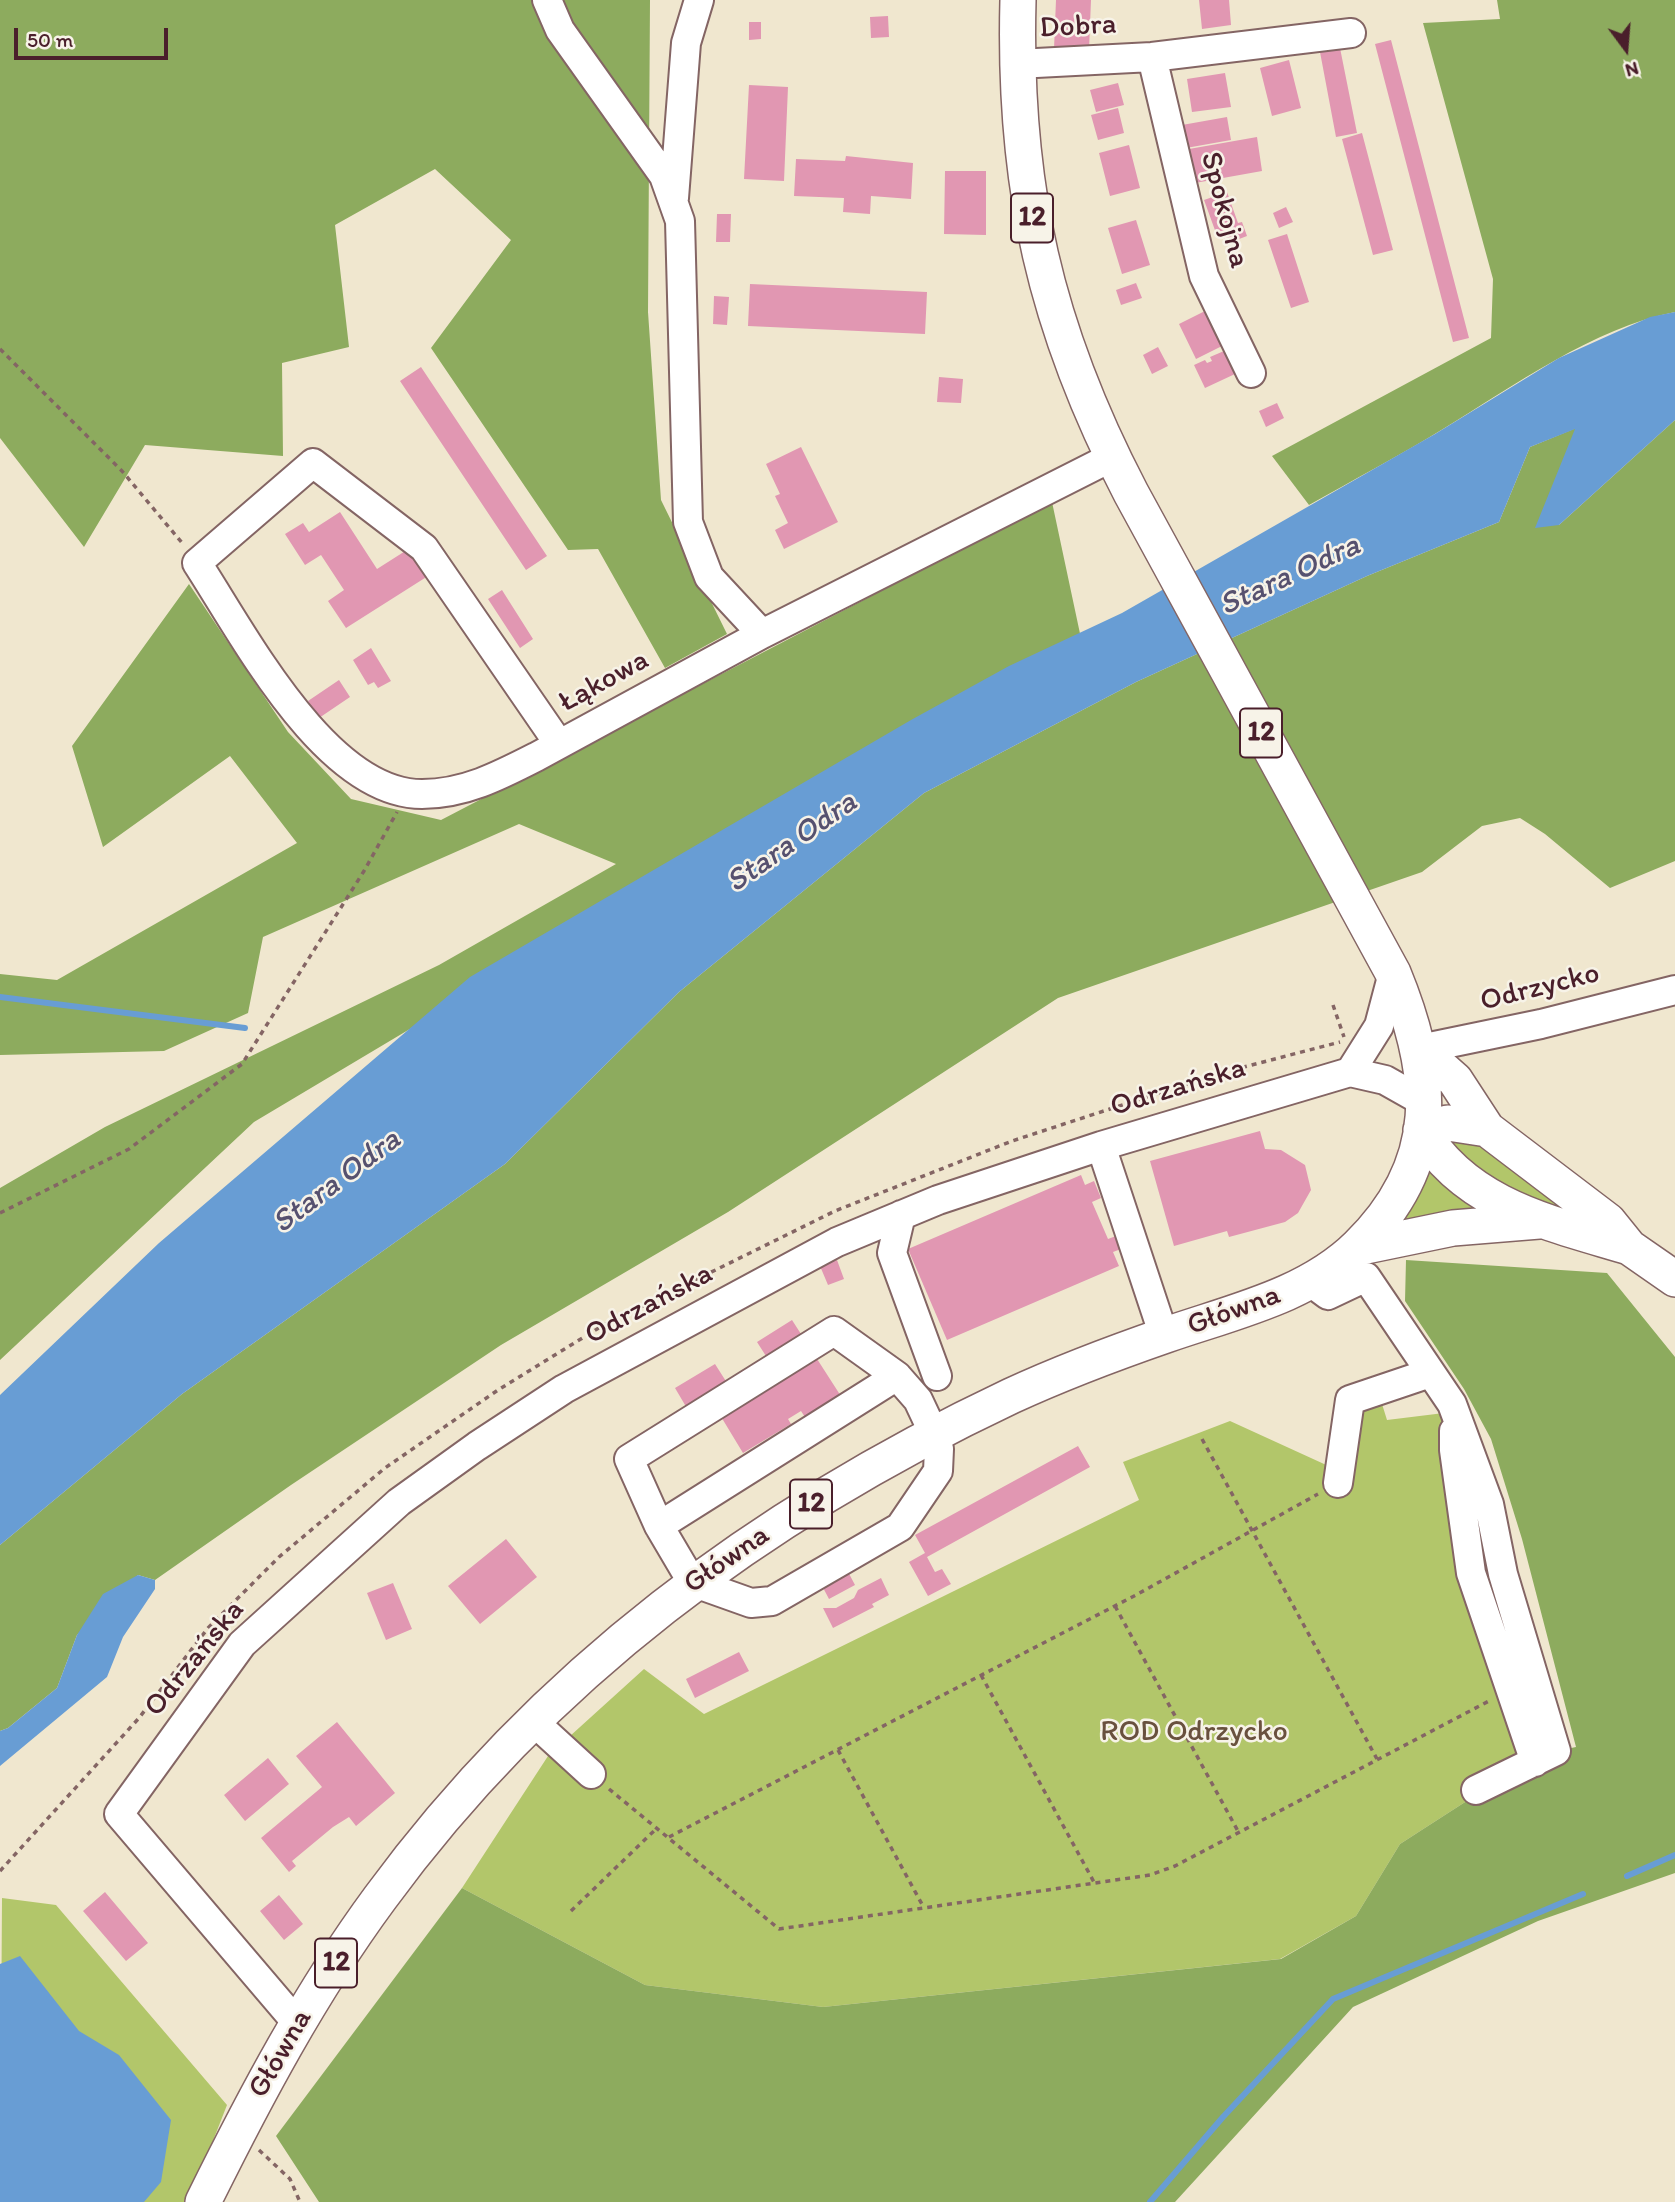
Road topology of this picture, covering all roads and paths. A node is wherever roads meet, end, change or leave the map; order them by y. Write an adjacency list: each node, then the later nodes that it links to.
1 (547, 0): 7 (street)
2 (699, 0): 7 (street)
3 (1018, 0): 6 (main road, 12)
4 (1351, 33): 5 (street, Dobra)
5 (1152, 57): 6 (street, Dobra); 9 (street, Spokojna)
6 (1017, 64): 10 (main road, 12)
7 (674, 198): 12 (street)
8 (0, 349): 11 (path)
9 (1251, 373)
10 (1112, 457): 12 (street, Łąkowa); 15 (main road, 12)
11 (197, 563): 13 (street); 14 (street, Łąkowa)
12 (762, 634): 13 (street, Łąkowa)
13 (559, 744): 14 (street, Łąkowa)
14 (403, 793): 24 (path)
15 (1393, 973): 19 (main road, 12); 20 (street)
16 (1675, 990): 19 (street, Odrzycko)
17 (1333, 1005): 18 (path)
18 (1345, 1040): 20 (path); 27 (path)
19 (1420, 1049): 21 (main road, Główna / 12); 22 (main road)
20 (1348, 1059): 21 (street, Odrzańska); 23 (street, Odrzańska)
21 (1423, 1116): 22 (main road); 26 (main road); 29 (main road, Główna / 12)
22 (1487, 1129): 28 (main road)
23 (1101, 1146): 25 (street, Odrzańska); 32 (street)
24 (0, 1213)
25 (901, 1215): 35 (street); 58 (street, Odrzańska)
26 (1541, 1221): 28 (main road); 29 (main road)
27 (814, 1223)
28 (1629, 1247): 30 (main road)
29 (1356, 1248): 31 (main road, Główna / 12)
30 (1675, 1279)
31 (1310, 1282): 32 (main road, Główna / 12); 33 (street)
32 (1164, 1336): 37 (main road, Główna / 12)
33 (1430, 1373): 36 (street); 39 (street)
34 (897, 1376): 37 (street); 40 (street); 40 (street)
35 (937, 1376)
36 (1455, 1412): 45 (street); 49 (street)
37 (934, 1434): 42 (main road, Główna / 12); 42 (street)
38 (1202, 1439): 41 (path)
39 (1338, 1483): 41 (path)
40 (659, 1526): 42 (street)
41 (1253, 1530): 43 (path); 48 (path)
42 (692, 1582): 46 (main road, Główna / 12)
43 (1115, 1606): 44 (path); 53 (path)
44 (981, 1675): 47 (path); 55 (path)
45 (1511, 1690): 48 (path); 49 (street)
46 (533, 1721): 50 (street); 58 (main road, Główna / 12)
47 (837, 1749): 54 (path); 56 (path)
48 (1377, 1759): 53 (path)
49 (1535, 1762): 51 (street)
50 (591, 1774): 52 (path)
51 (1476, 1790)
52 (657, 1828): 54 (path); 57 (path)
53 (1239, 1833): 55 (path)
54 (668, 1838): 56 (path)
55 (1095, 1884): 56 (path)
56 (924, 1908)
57 (570, 1911)
58 (297, 2023): 59 (main road, Główna / 12)
59 (237, 2135): 60 (main road, Główna / 12); 61 (path)
60 (203, 2202)
61 (300, 2202)

